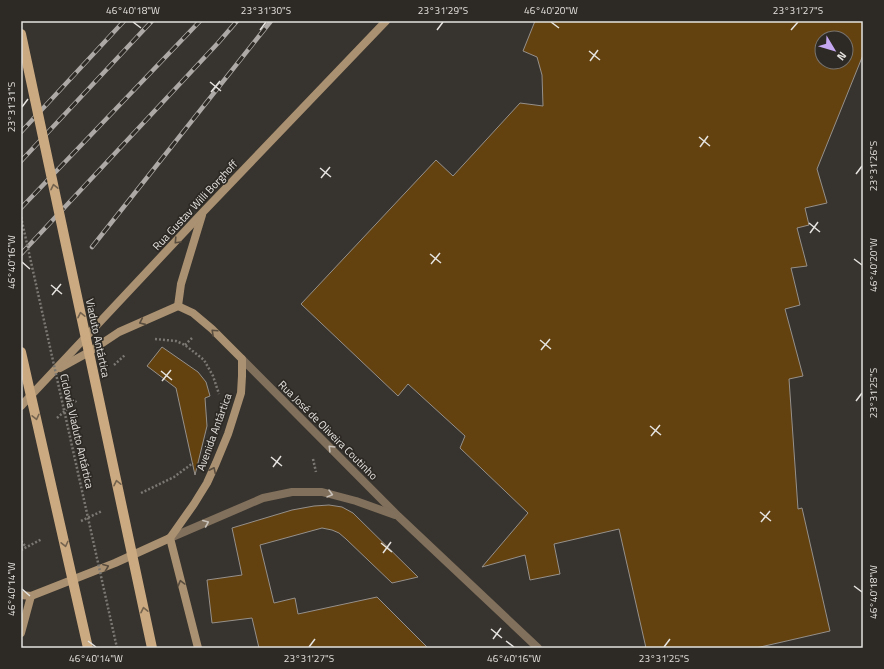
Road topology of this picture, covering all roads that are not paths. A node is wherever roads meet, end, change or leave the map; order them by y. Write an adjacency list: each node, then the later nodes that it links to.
1 (386, 21): 3 (street, Rua Gustav Willi Borghoff)
2 (21, 34): 15 (main road, Viaduto Antártica, one-way to 2, bridge)
3 (203, 212): 4 (street); 7 (street, Rua Gustav Willi Borghoff, one-way to 7)
4 (178, 306): 6 (street, one-way to 4); 7 (street, one-way to 7)
5 (21, 352): 14 (main road, one-way to 14, bridge)
6 (242, 359): 9 (street, Rua José de Oliveira Coutinho, one-way to 6); 10 (street, Avenida Antártica, one-way to 6)
7 (54, 372): 8 (street, Rua Gustav Willi Borghoff)
8 (21, 406)
9 (398, 516): 10 (street, Rua José de Oliveira Coutinho, one-way to 9); 17 (street, Rua José de Oliveira Coutinho)
10 (170, 538): 12 (street, one-way to 10); 16 (street, one-way to 10)
11 (21, 595): 12 (street)
12 (31, 596): 13 (street)
13 (21, 633)
14 (88, 648)
15 (152, 648)
16 (198, 648)
17 (538, 648)

